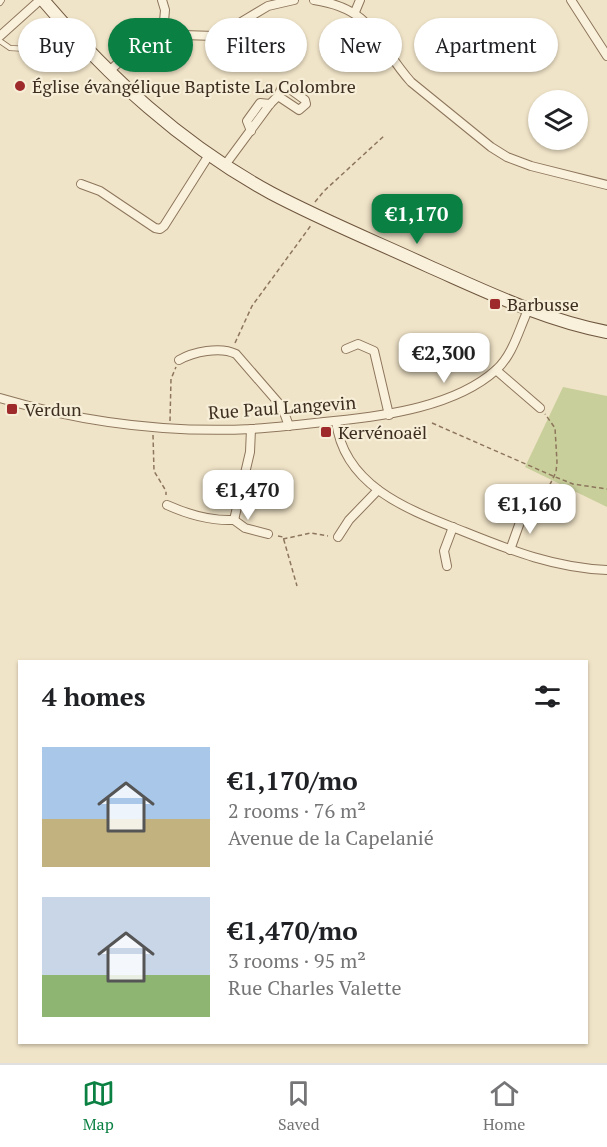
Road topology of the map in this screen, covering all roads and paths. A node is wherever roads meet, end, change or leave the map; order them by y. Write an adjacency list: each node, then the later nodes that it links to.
1 (41, 0): 9 (street); 12 (street)
2 (162, 0): 10 (street)
3 (294, 0): 7 (street)
4 (314, 0): 8 (street)
5 (360, 0): 8 (street)
6 (571, 0): 14 (street)
7 (267, 3): 11 (street)
8 (355, 12): 22 (street)
9 (57, 18)
10 (164, 18)
11 (193, 35)
12 (0, 36): 13 (lane)
13 (18, 48)
14 (607, 56)
15 (96, 60): 16 (street)
16 (108, 72): 19 (street)
17 (278, 96): 20 (street)
18 (386, 135): 23 (path)
19 (208, 155): 20 (street); 21 (street)
20 (225, 165): 23 (street)
21 (81, 184)
22 (607, 185)
23 (313, 214): 24 (street); 27 (path)
24 (528, 310): 25 (street); 29 (street, Rue Paul Langevin)
25 (607, 332)
26 (346, 349): 32 (street)
27 (231, 352): 28 (street); 35 (street)
28 (179, 360): 37 (path)
29 (496, 370): 31 (street); 32 (street, Rue Paul Langevin)
30 (0, 398): 36 (street, Rue Paul Langevin)
31 (540, 408): 39 (path)
32 (389, 415): 33 (street, Rue Paul Langevin)
33 (336, 421): 35 (street, Rue Paul Langevin); 41 (street)
34 (432, 423): 39 (path)
35 (289, 426): 38 (street, Rue Paul Langevin)
36 (154, 427): 37 (street, Rue Paul Langevin); 42 (path)
37 (170, 428): 38 (street, Rue Paul Langevin)
38 (251, 429): 44 (street)
39 (553, 476): 40 (path); 43 (path)
40 (607, 489)
41 (378, 490): 45 (street); 47 (street)
42 (167, 505): 44 (street)
43 (524, 511): 49 (street)
44 (234, 520): 46 (street)
45 (453, 527): 49 (street); 50 (street)
46 (268, 534): 48 (path)
47 (338, 537): 48 (path)
48 (283, 539): 52 (path)
49 (510, 550): 51 (street)
50 (447, 566)
51 (607, 570)
52 (297, 586)

